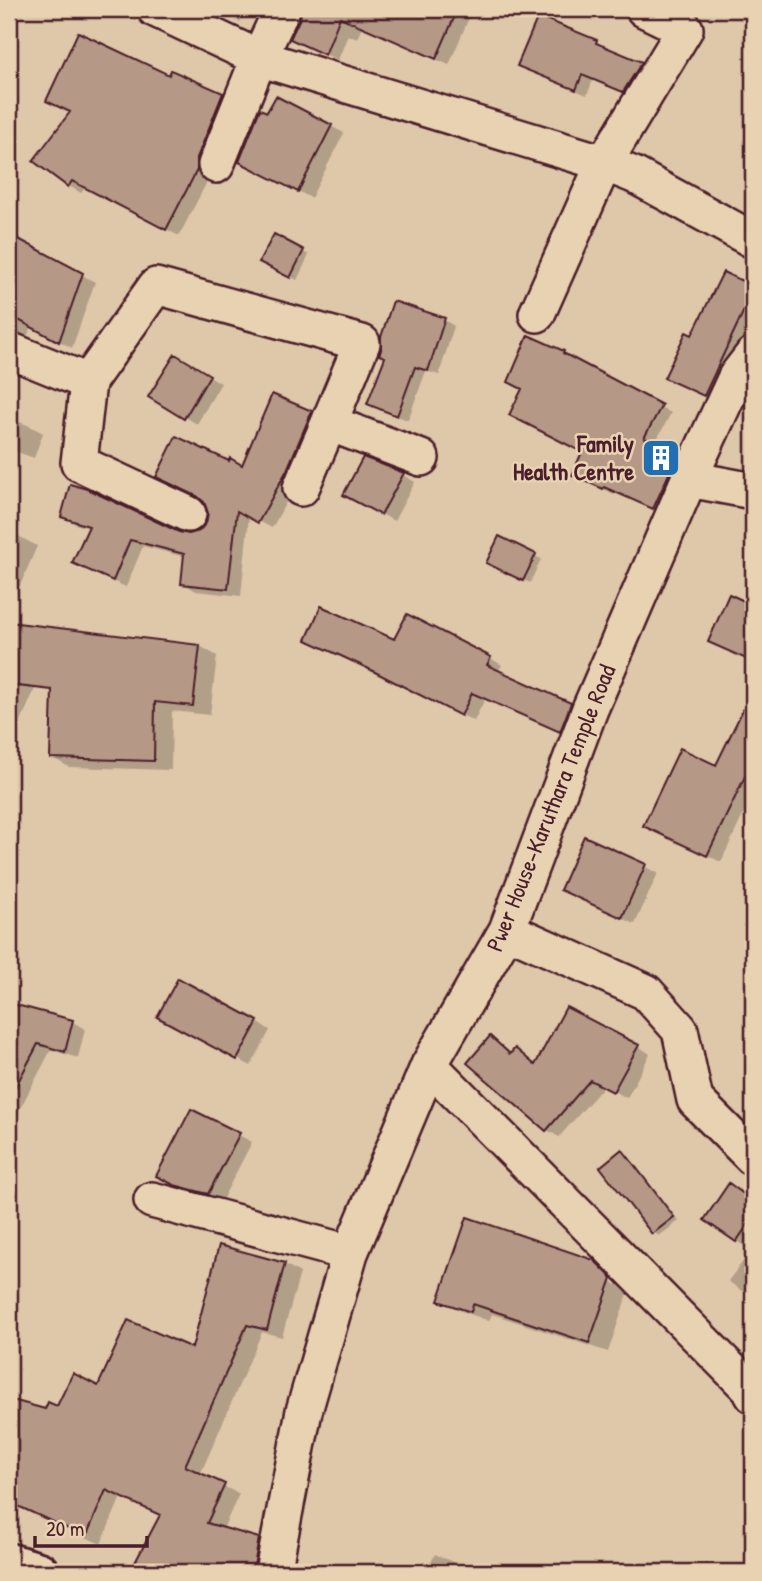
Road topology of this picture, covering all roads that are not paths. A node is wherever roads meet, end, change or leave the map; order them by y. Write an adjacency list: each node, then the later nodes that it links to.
1 (155, 9): 4 (street)
2 (282, 9): 4 (street)
3 (644, 9): 5 (street)
4 (259, 58): 5 (street); 6 (street)
5 (604, 163): 7 (street); 8 (street)
6 (216, 165)
7 (753, 240)
8 (537, 314)
9 (9, 351): 11 (street)
10 (753, 355): 14 (street, Pwer House-Karuthara Temple Road)
11 (88, 382): 12 (street); 17 (street)
12 (329, 424): 13 (street); 15 (street)
13 (421, 458)
14 (690, 479): 16 (street); 18 (street, Pwer House-Karuthara Temple Road)
15 (301, 488)
16 (753, 491)
17 (188, 514)
18 (507, 930): 19 (street, Pwer House-Karuthara Temple Road); 20 (street)
19 (429, 1065): 22 (street, Pwer House-Karuthara Temple Road); 23 (street)
20 (753, 1158)
21 (152, 1200): 22 (street)
22 (350, 1253): 26 (street, Pwer House-Karuthara Temple Road)
23 (753, 1395)
24 (9, 1563): 25 (main road)
25 (38, 1572)
26 (272, 1572)

